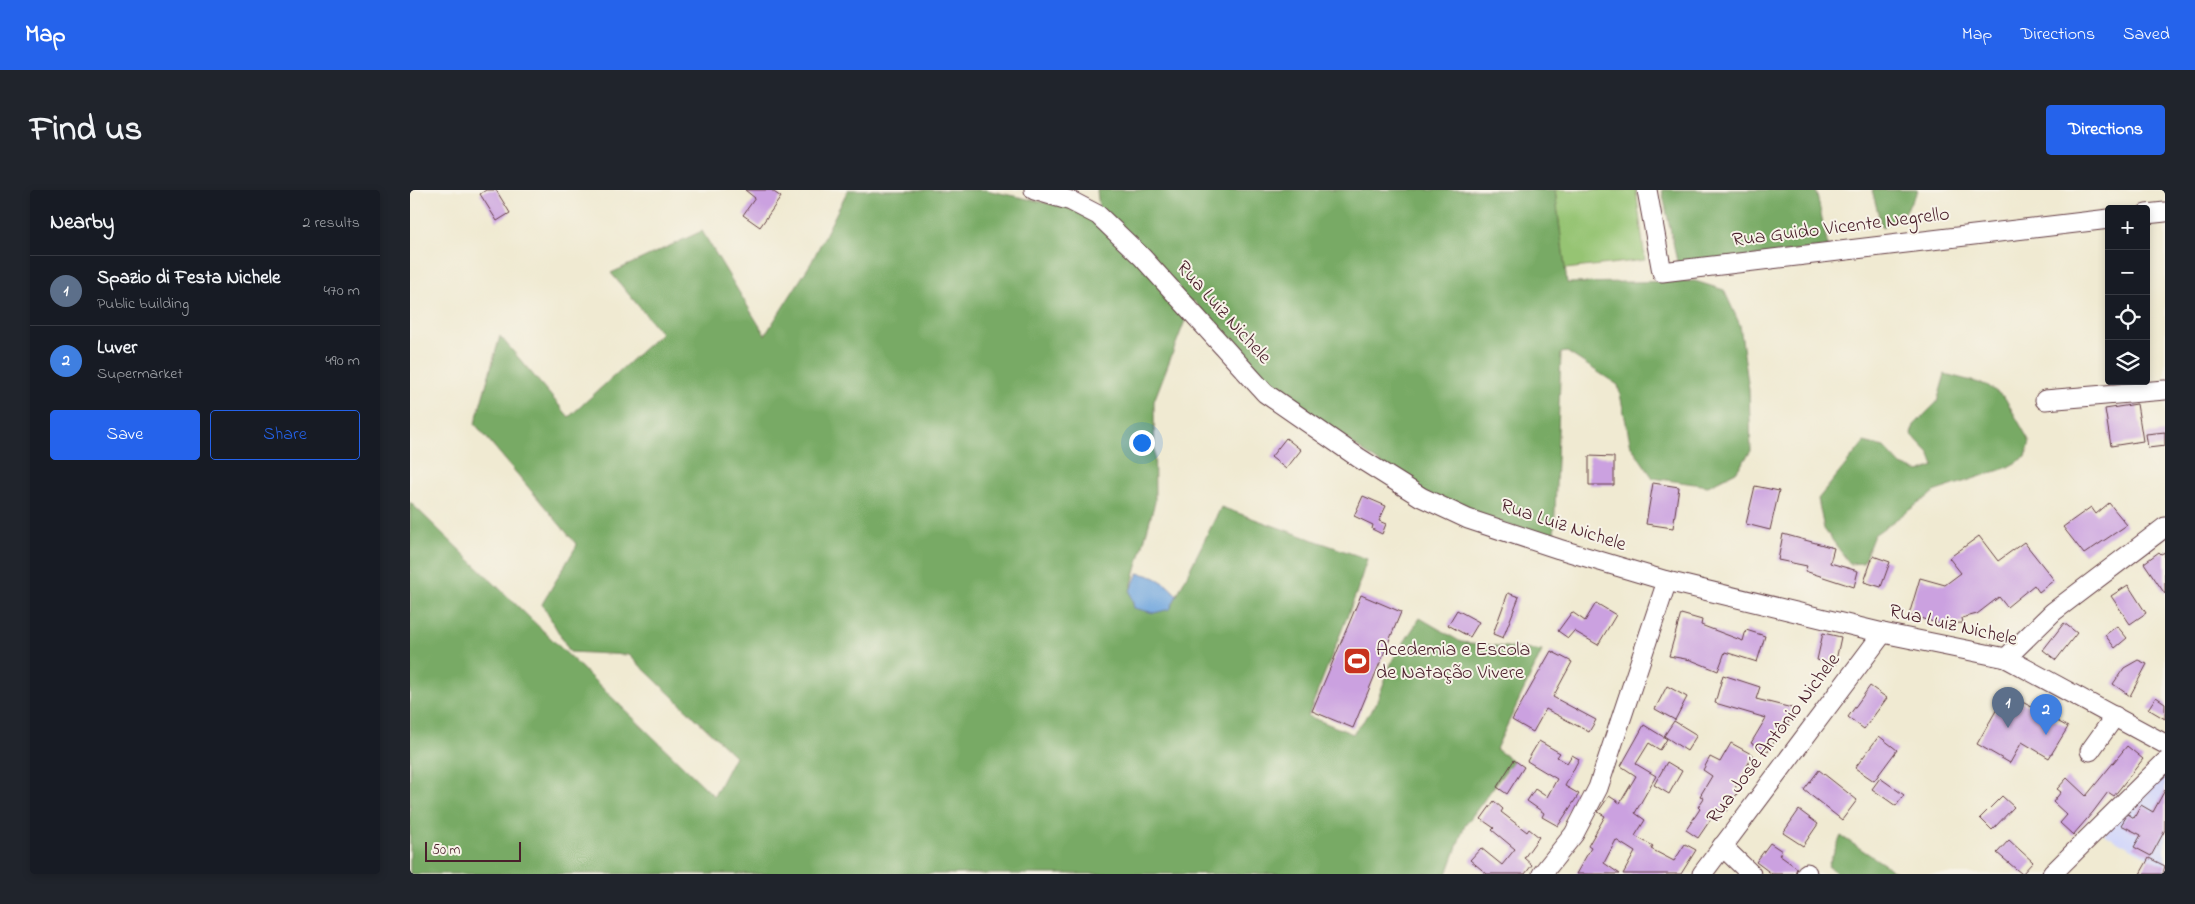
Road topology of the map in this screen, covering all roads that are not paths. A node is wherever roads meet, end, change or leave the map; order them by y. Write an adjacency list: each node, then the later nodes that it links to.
1 (1034, 190): 9 (street, Rua Luiz Nichele)
2 (1647, 190): 5 (street, Rua Guido Vicente Negrello)
3 (2165, 212): 4 (street)
4 (2150, 214)
5 (2105, 219)
6 (2165, 390): 7 (street)
7 (2045, 400)
8 (2165, 527): 11 (street)
9 (1667, 582): 10 (street, Rua Luiz Nichele); 17 (street)
10 (1883, 633): 11 (street, Rua Luiz Nichele); 16 (street, Rua José Antônio Nichele)
11 (2006, 658): 12 (street, Rua Luiz Nichele)
12 (2115, 716): 13 (street, Rua Luiz Nichele); 14 (street)
13 (2165, 744)
14 (2090, 751)
15 (2165, 762): 20 (street)
16 (1722, 846): 18 (street, Rua José Antônio Nichele); 19 (street)
17 (1542, 874)
18 (1702, 874)
19 (1751, 874)
20 (2052, 874)

